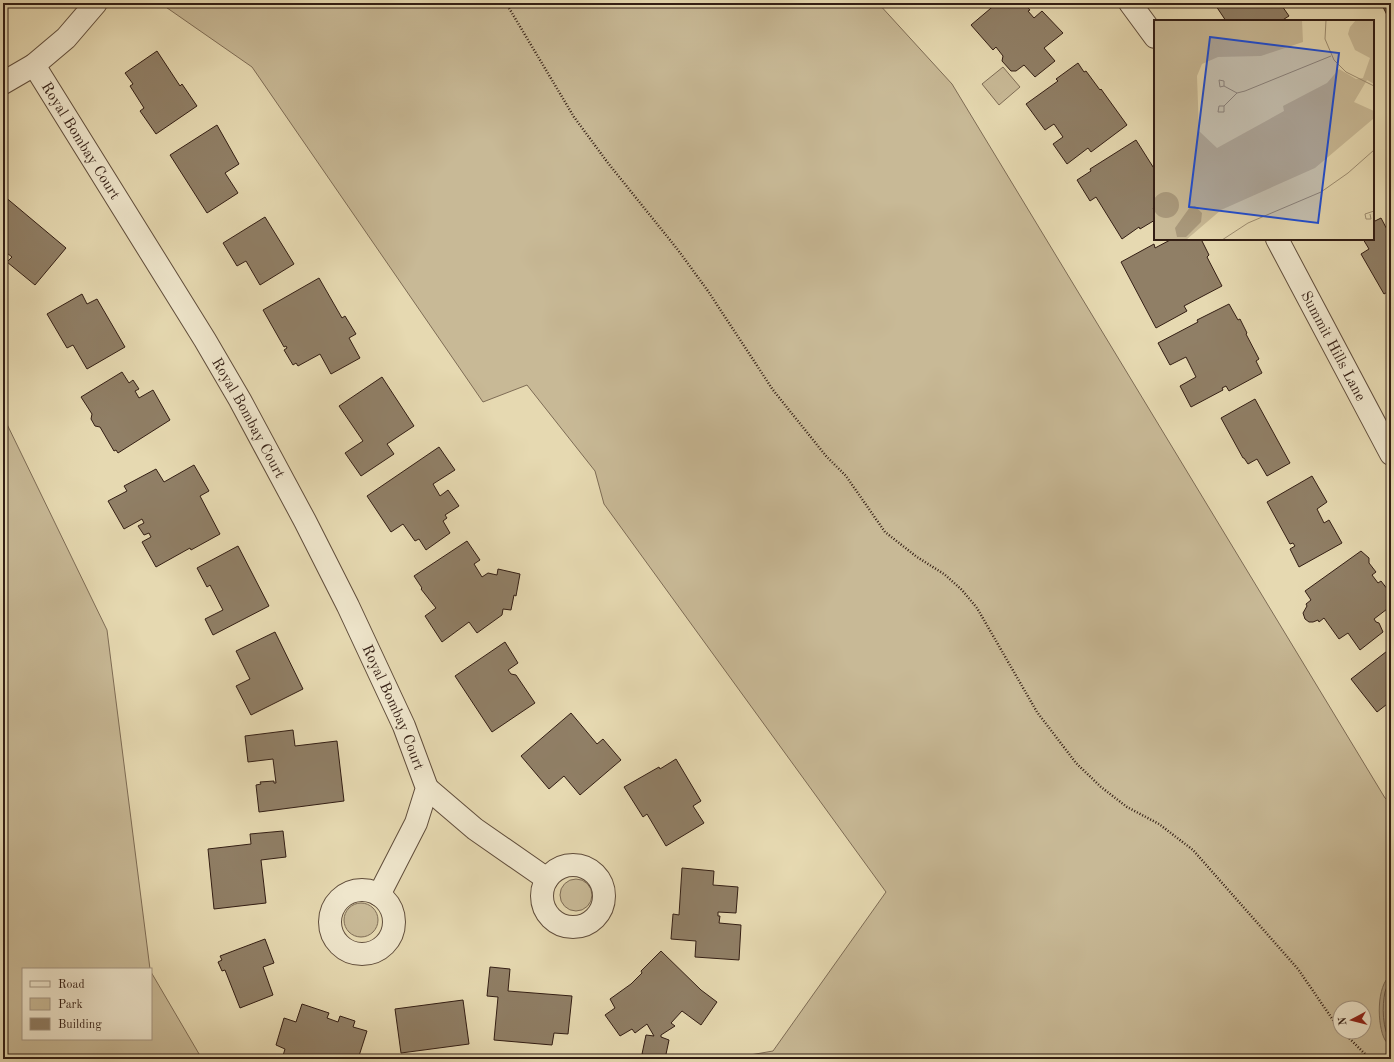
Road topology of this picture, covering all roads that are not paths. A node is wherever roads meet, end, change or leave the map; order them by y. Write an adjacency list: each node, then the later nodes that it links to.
1 (96, 3): 4 (street)
2 (1130, 3): 3 (street)
3 (1154, 36)
4 (34, 66): 5 (street); 8 (street, Royal Bombay Court)
5 (3, 83)
6 (1278, 240): 7 (street, Summit Hills Lane)
7 (1391, 454)
8 (427, 788): 9 (street, Royal Bombay Court); 10 (street, Royal Bombay Court)
9 (547, 880)
10 (379, 895)

